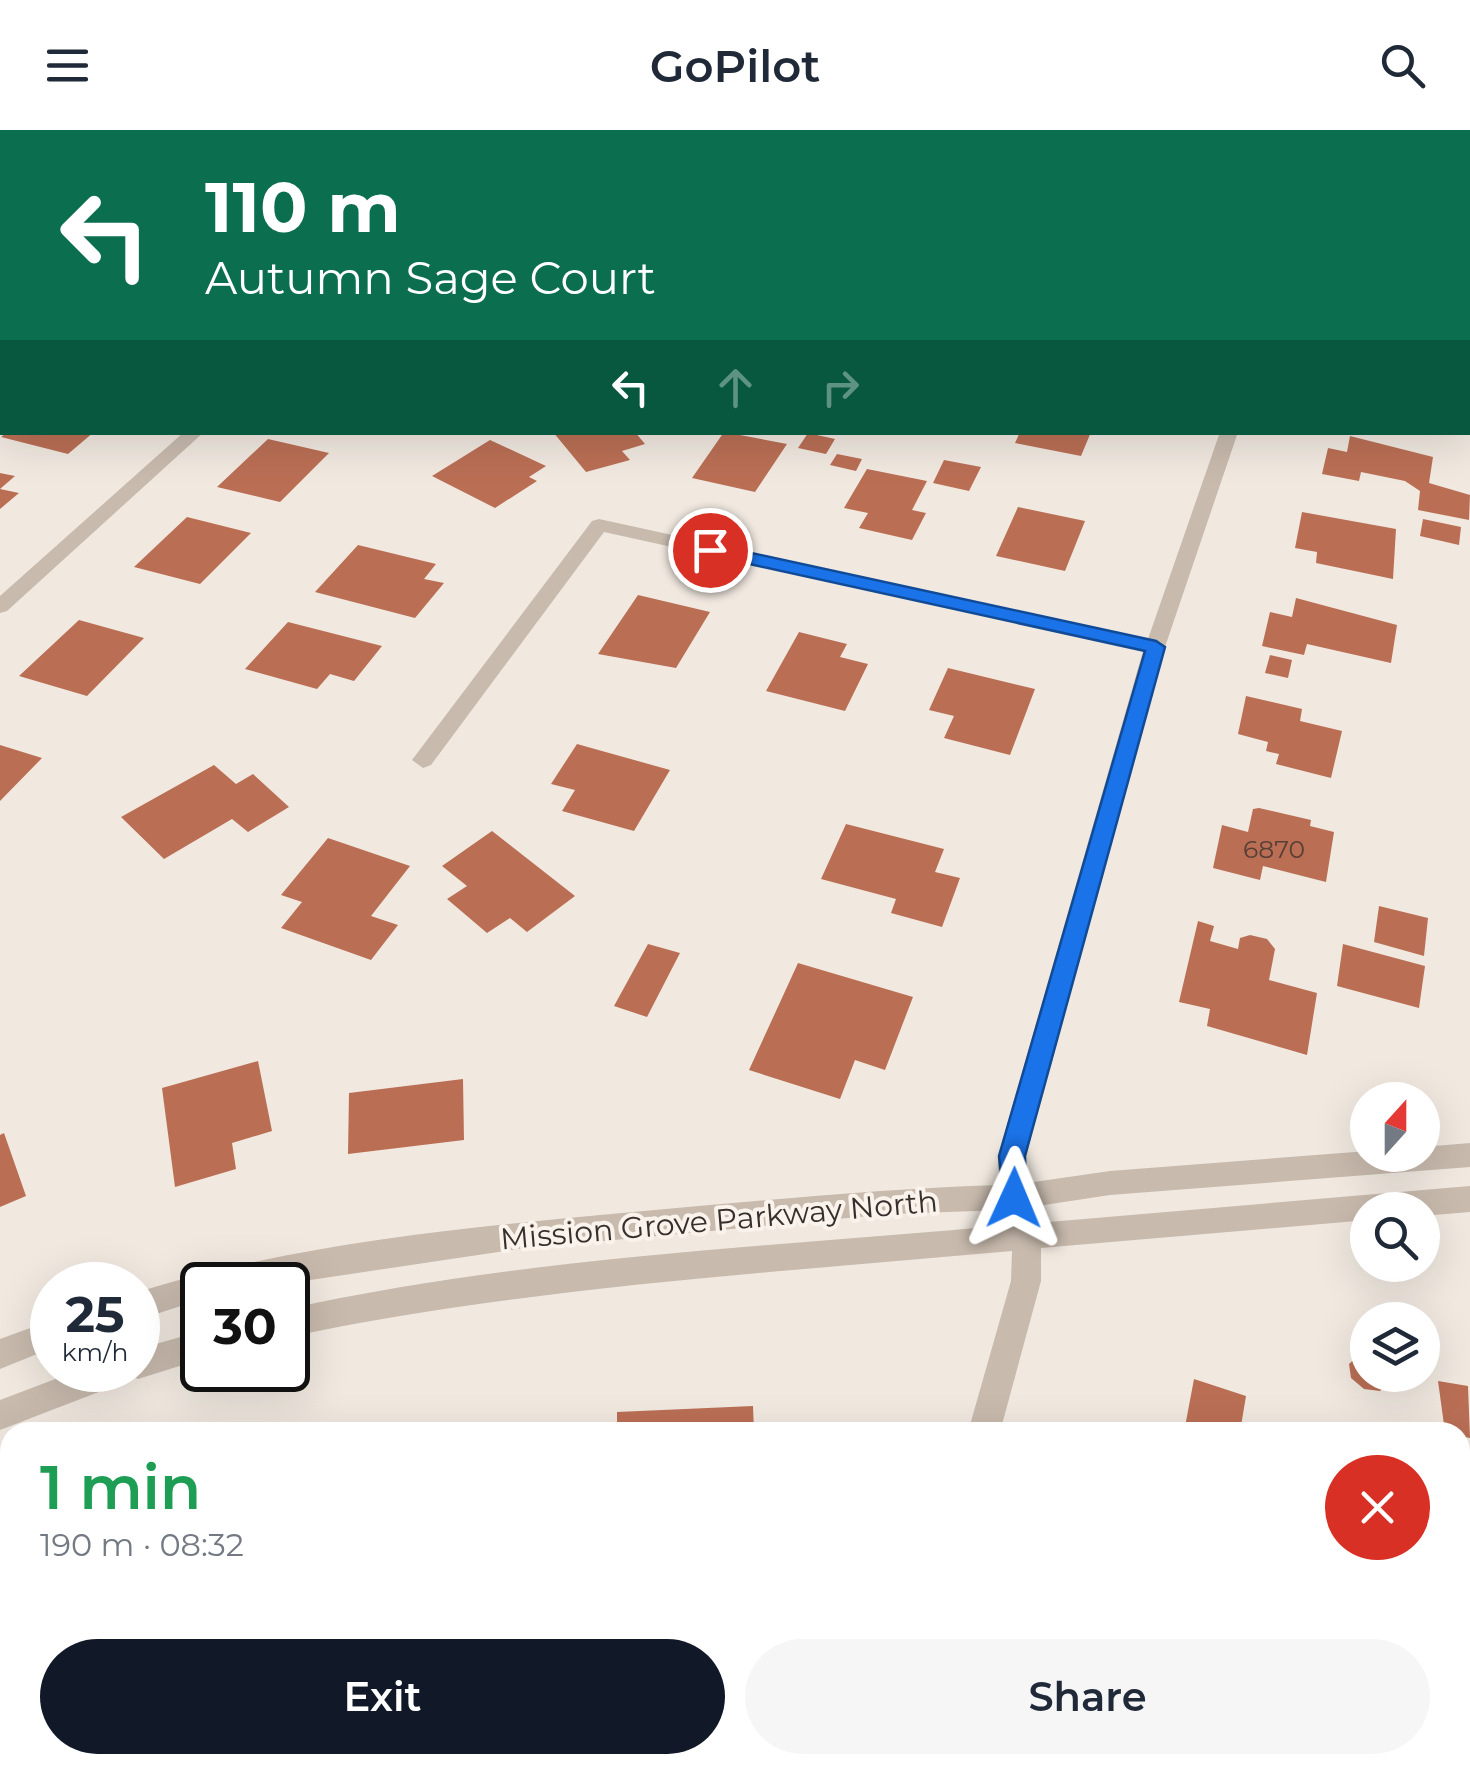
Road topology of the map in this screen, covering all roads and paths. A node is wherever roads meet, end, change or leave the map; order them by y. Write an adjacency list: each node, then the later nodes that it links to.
1 (192, 435): 3 (street)
2 (1228, 435): 4 (street)
3 (0, 607)
4 (1156, 647): 5 (street); 7 (street)
5 (423, 760)
6 (1470, 1155): 7 (street, Mission Grove Parkway North)
7 (1014, 1198): 9 (street); 10 (street, Mission Grove Parkway North)
8 (1470, 1199): 9 (street, Mission Grove Parkway North)
9 (1026, 1238): 11 (street, Mission Grove Parkway North); 16 (street)
10 (310, 1265)
11 (310, 1318)
12 (30, 1342): 13 (street)
13 (0, 1354)
14 (61, 1392): 15 (street)
15 (0, 1415)
16 (987, 1422)

